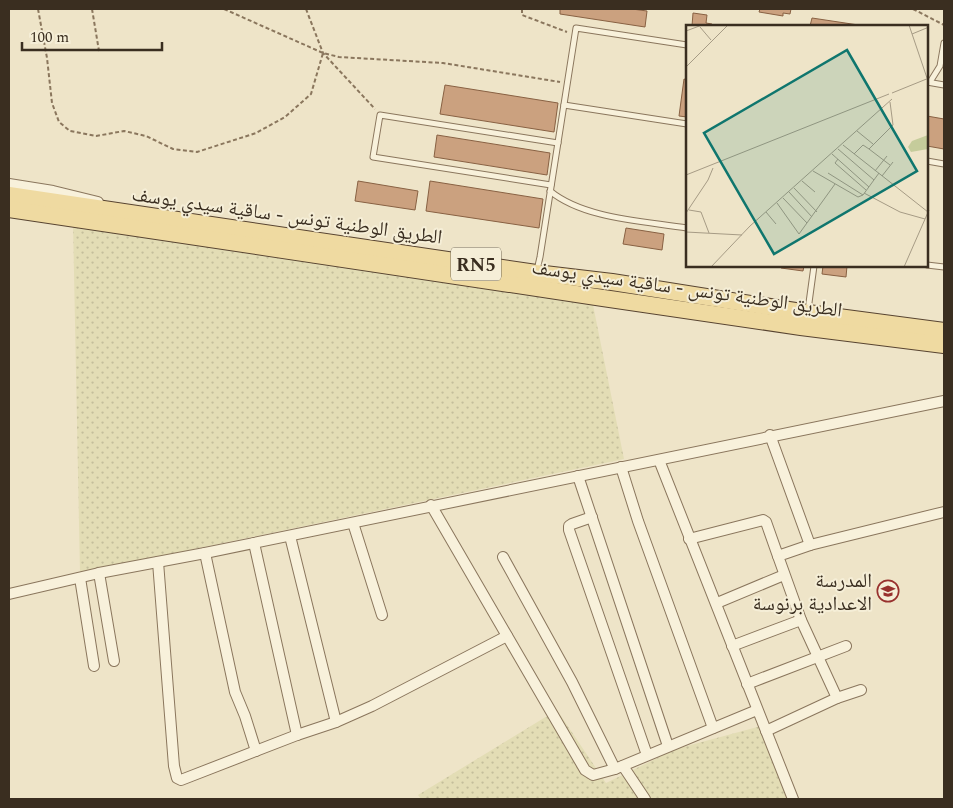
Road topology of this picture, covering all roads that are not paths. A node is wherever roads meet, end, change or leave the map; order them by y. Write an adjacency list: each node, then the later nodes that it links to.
1 (944, 43): 3 (lane)
2 (686, 45): 5 (lane)
3 (928, 82): 4 (lane)
4 (944, 85)
5 (564, 105): 6 (lane); 7 (lane)
6 (686, 124)
7 (558, 143): 11 (lane); 11 (lane)
8 (928, 161): 9 (lane)
9 (944, 164)
10 (9, 184): 14 (street)
11 (551, 188): 15 (lane); 19 (lane)
12 (9, 195): 14 (main road, الطريق الوطنية تونس - ساقية سيدي يوسف / RN5)
13 (9, 209): 19 (main road, الطريق الوطنية تونس - ساقية سيدي يوسف / RN5)
14 (120, 211): 19 (main road, الطريق الوطنية تونس - ساقية سيدي يوسف / RN5)
15 (686, 228)
16 (928, 265): 17 (lane)
17 (944, 267)
18 (814, 268): 20 (lane)
19 (534, 281): 20 (main road, الطريق الوطنية تونس - ساقية سيدي يوسف / RN5)
20 (804, 320): 21 (main road, الطريق الوطنية تونس - ساقية سيدي يوسف / RN5); 22 (main road, الطريق الوطنية تونس - ساقية سيدي يوسف / RN5)
21 (944, 331)
22 (944, 345)
23 (944, 400): 24 (street)
24 (770, 435): 25 (street); 35 (street)
25 (659, 460): 26 (street); 33 (street)
26 (621, 467): 27 (street); 58 (street)
27 (578, 476): 28 (street); 30 (street)
28 (431, 506): 31 (street); 47 (street)
29 (944, 512): 35 (street)
30 (592, 517): 61 (street); 63 (street)
31 (353, 523): 32 (street); 45 (street)
32 (290, 536): 34 (street); 57 (street)
33 (690, 539): 37 (street); 44 (street)
34 (254, 543): 36 (street); 60 (street)
35 (810, 545): 37 (street)
36 (205, 554): 39 (street); 62 (street)
37 (778, 556): 41 (street)
38 (503, 557): 64 (street)
39 (158, 562): 40 (street); 62 (street)
40 (98, 573): 42 (street); 51 (street)
41 (784, 575): 44 (street); 46 (street)
42 (80, 578): 43 (street); 52 (street)
43 (9, 594)
44 (717, 603): 48 (street)
45 (382, 615)
46 (801, 620): 48 (street); 50 (street)
47 (506, 636): 57 (street); 64 (street)
48 (732, 646): 53 (street)
49 (846, 646): 50 (street)
50 (819, 656): 53 (street); 55 (street)
51 (114, 661)
52 (94, 666)
53 (747, 684): 56 (street)
54 (861, 690): 55 (street)
55 (837, 698): 59 (street)
56 (758, 710): 58 (street); 59 (street)
57 (336, 722): 60 (street)
58 (713, 728): 61 (street)
59 (766, 731): 66 (street)
60 (297, 735): 62 (street)
61 (668, 746): 63 (street)
62 (256, 751)
63 (647, 755): 64 (street)
64 (619, 768): 65 (street)
65 (645, 799)
66 (793, 799)

